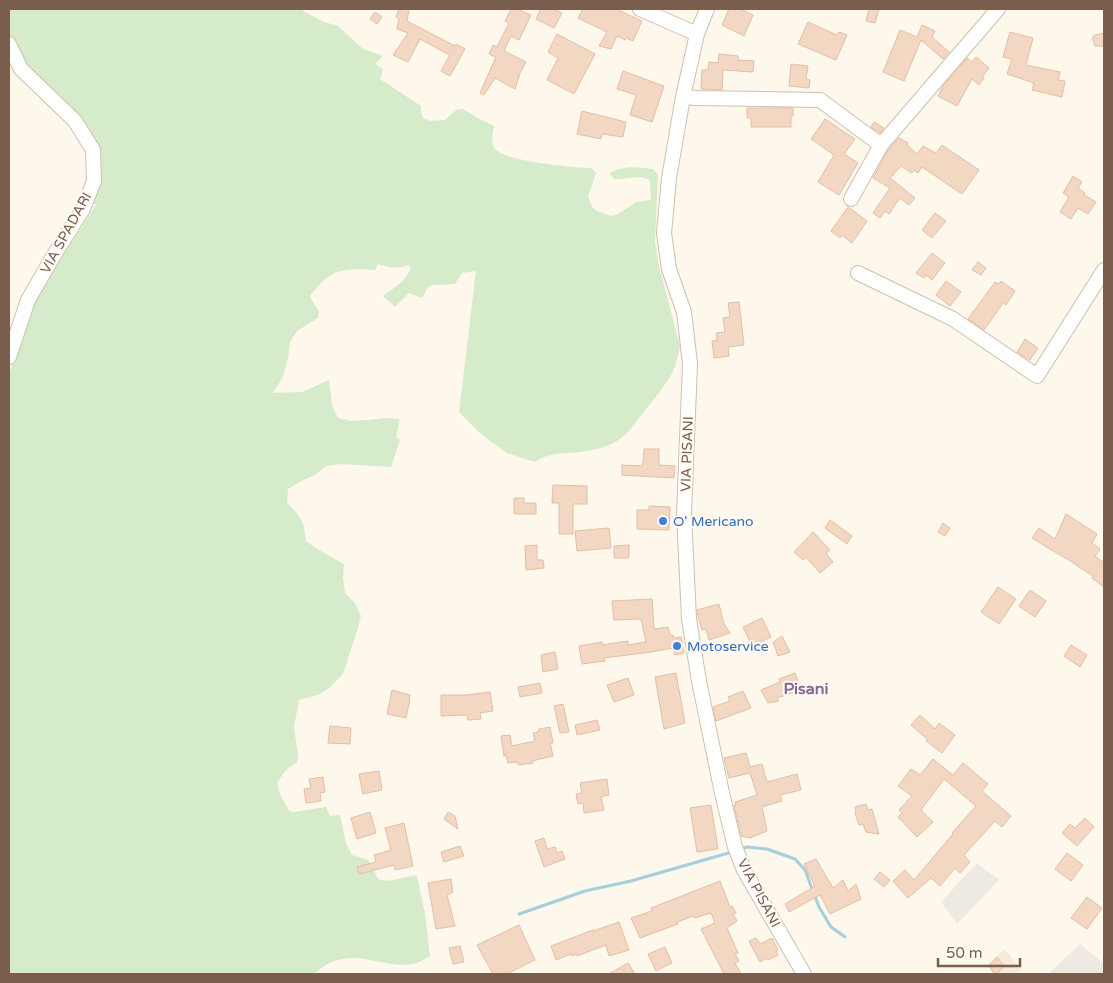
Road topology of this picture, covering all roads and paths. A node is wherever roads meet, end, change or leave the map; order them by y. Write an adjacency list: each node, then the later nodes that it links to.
1 (640, 9): 4 (street)
2 (707, 9): 4 (street, VIA PISANI)
3 (998, 9): 7 (street)
4 (697, 34): 6 (street, VIA PISANI)
5 (9, 44): 11 (street, VIA SPADARI)
6 (683, 97): 7 (street); 12 (street, VIA PISANI)
7 (881, 146): 8 (street)
8 (851, 199)
9 (1104, 270): 10 (street)
10 (858, 273)
11 (9, 356)
12 (804, 974)

